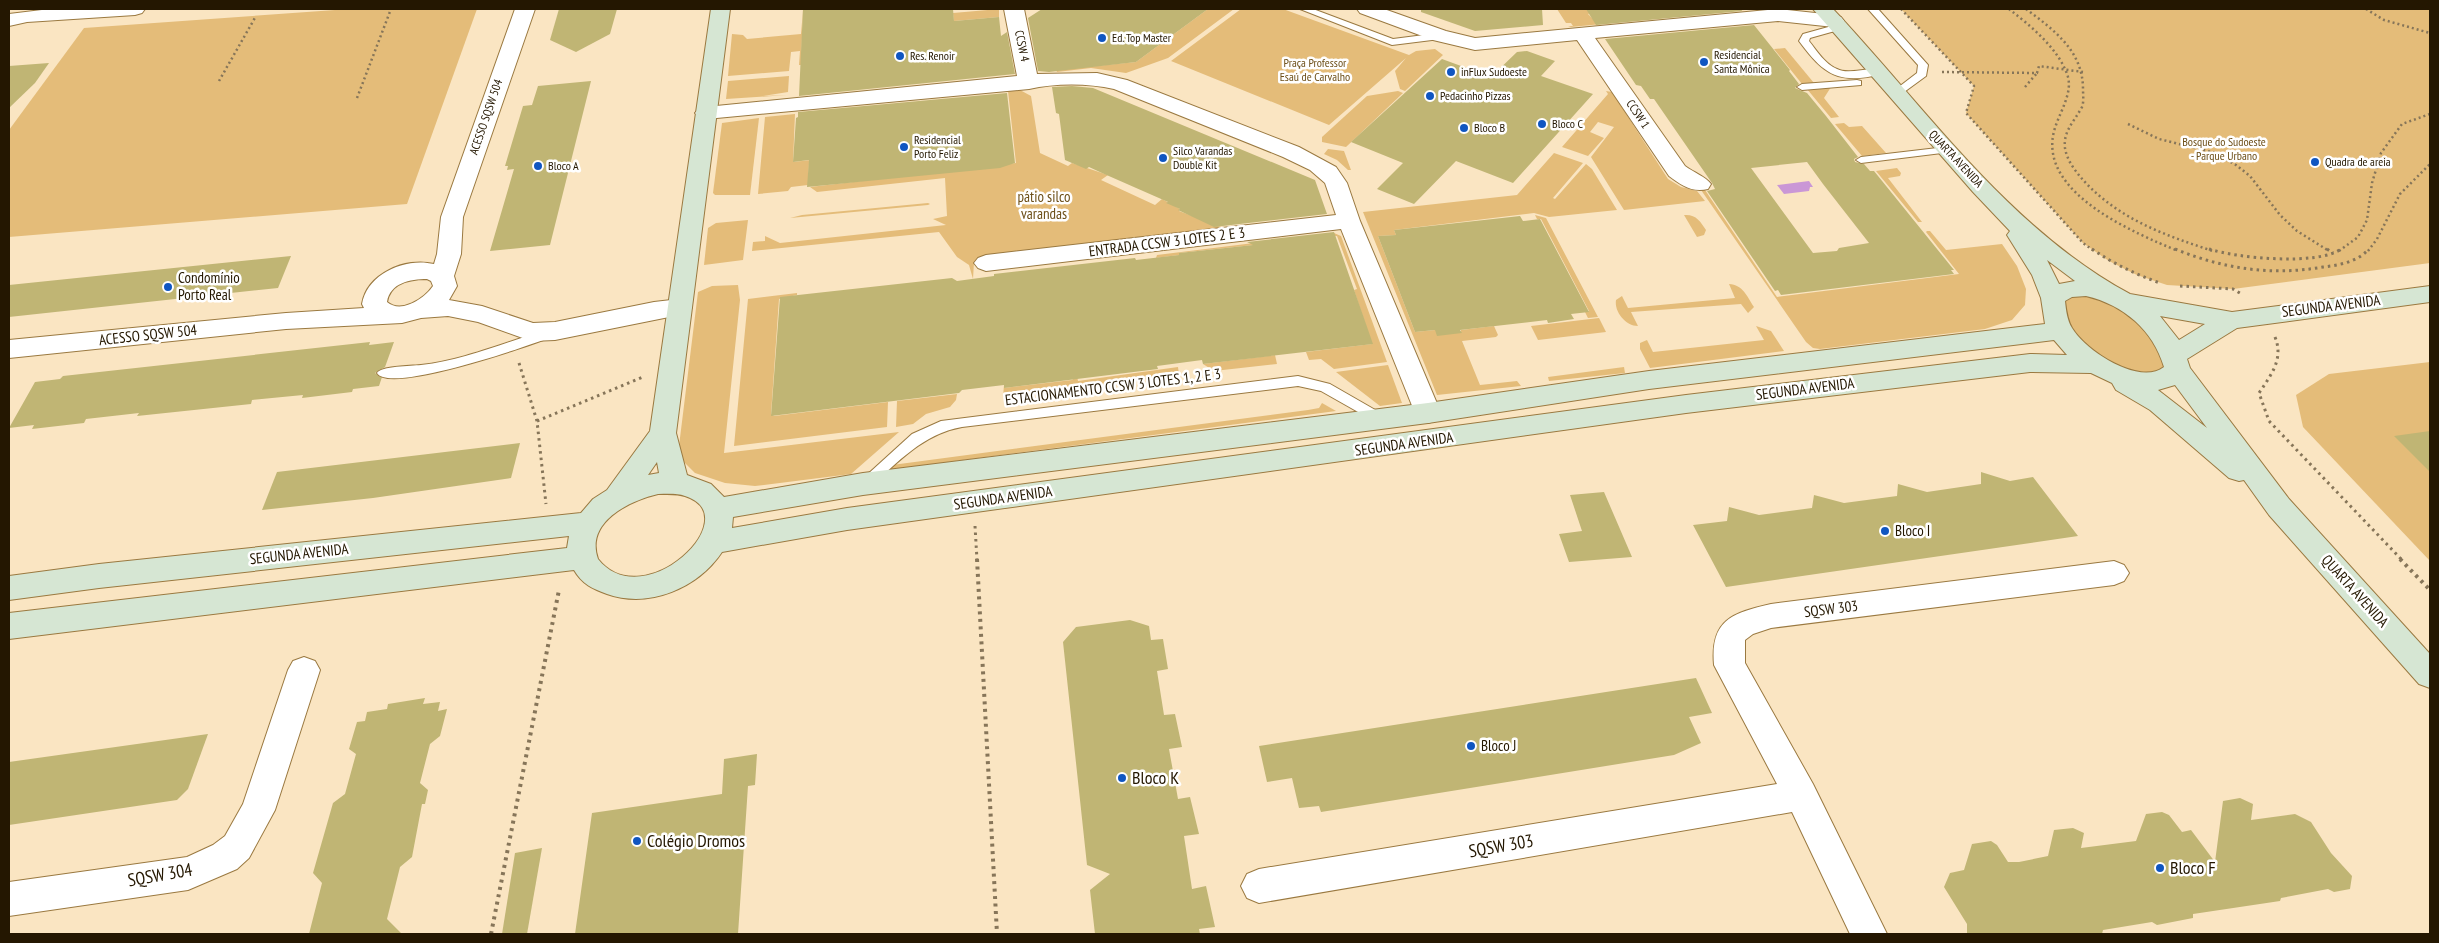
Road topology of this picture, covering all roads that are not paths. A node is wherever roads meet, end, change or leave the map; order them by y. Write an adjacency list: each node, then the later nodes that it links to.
1 (135, 9): 10 (street)
2 (525, 9): 22 (street, ACESSO SQSW 504)
3 (720, 9): 16 (street)
4 (1014, 9): 13 (street, CCSW 4)
5 (1305, 9): 12 (lane)
6 (1367, 9): 12 (street)
7 (1873, 9): 14 (lane)
8 (1786, 12): 9 (street); 11 (street)
9 (1832, 19): 14 (street, QUARTA AVENIDA); 14 (lane)
10 (9, 20)
11 (1583, 35): 12 (street); 19 (street, CCSW 1)
12 (1440, 36)
13 (1030, 82): 16 (street); 21 (street)
14 (1887, 82): 15 (lane); 17 (street, QUARTA AVENIDA)
15 (1802, 87)
16 (706, 113): 29 (street)
17 (1946, 150): 18 (lane); 20 (street, QUARTA AVENIDA)
18 (1861, 160)
19 (1700, 184)
20 (2005, 212): 27 (street, QUARTA AVENIDA); 28 (street)
21 (1349, 221): 23 (street, ENTRADA CCSW 3 LOTES 2 E 3); 40 (street)
22 (452, 226): 24 (street, ACESSO SQSW 504); 25 (street, ACESSO SQSW 504)
23 (986, 263)
24 (395, 278): 25 (street); 30 (street); 32 (street, ACESSO SQSW 504)
25 (444, 280): 30 (street); 33 (street, ACESSO SQSW 504)
26 (2430, 294): 31 (street, SEGUNDA AVENIDA)
27 (2116, 296): 28 (street, SEGUNDA AVENIDA); 31 (street, SEGUNDA AVENIDA); 37 (street, QUARTA AVENIDA)
28 (2053, 298): 35 (street)
29 (680, 308): 33 (street, ACESSO SQSW 504); 42 (street)
30 (407, 312): 32 (street, ACESSO SQSW 504); 34 (street, ACESSO SQSW 504)
31 (2232, 320): 37 (street, SEGUNDA AVENIDA)
32 (286, 321): 36 (street, ACESSO SQSW 504)
33 (584, 324): 34 (street, ACESSO SQSW 504)
34 (554, 331): 39 (lane)
35 (2061, 332): 38 (street, QUARTA AVENIDA); 40 (street, SEGUNDA AVENIDA)
36 (9, 349)
37 (2177, 363): 38 (street, SEGUNDA AVENIDA); 46 (street, QUARTA AVENIDA)
38 (2104, 370): 46 (street, QUARTA AVENIDA); 49 (street, SEGUNDA AVENIDA)
39 (383, 374)
40 (1428, 413): 41 (street, SEGUNDA AVENIDA)
41 (1378, 418): 44 (street, SEGUNDA AVENIDA); 44 (lane, ESTACIONAMENTO CCSW 3 LOTES 1, 2 E 3)
42 (663, 433): 43 (street); 45 (street)
43 (676, 484): 45 (street); 47 (street)
44 (863, 484): 47 (street, SEGUNDA AVENIDA)
45 (618, 496): 48 (street)
46 (2279, 507): 55 (street, QUARTA AVENIDA)
47 (717, 510): 49 (street)
48 (589, 523): 50 (street); 52 (street, SEGUNDA AVENIDA)
49 (714, 542): 50 (street)
50 (581, 558): 53 (street)
51 (2114, 573): 56 (street, SQSW 303)
52 (9, 588)
53 (9, 626)
54 (304, 670): 58 (street, SQSW 304)
55 (2430, 675)
56 (1801, 795): 57 (street, SQSW 303); 59 (street, SQSW 303)
57 (1260, 886)
58 (9, 899)
59 (1869, 934)

